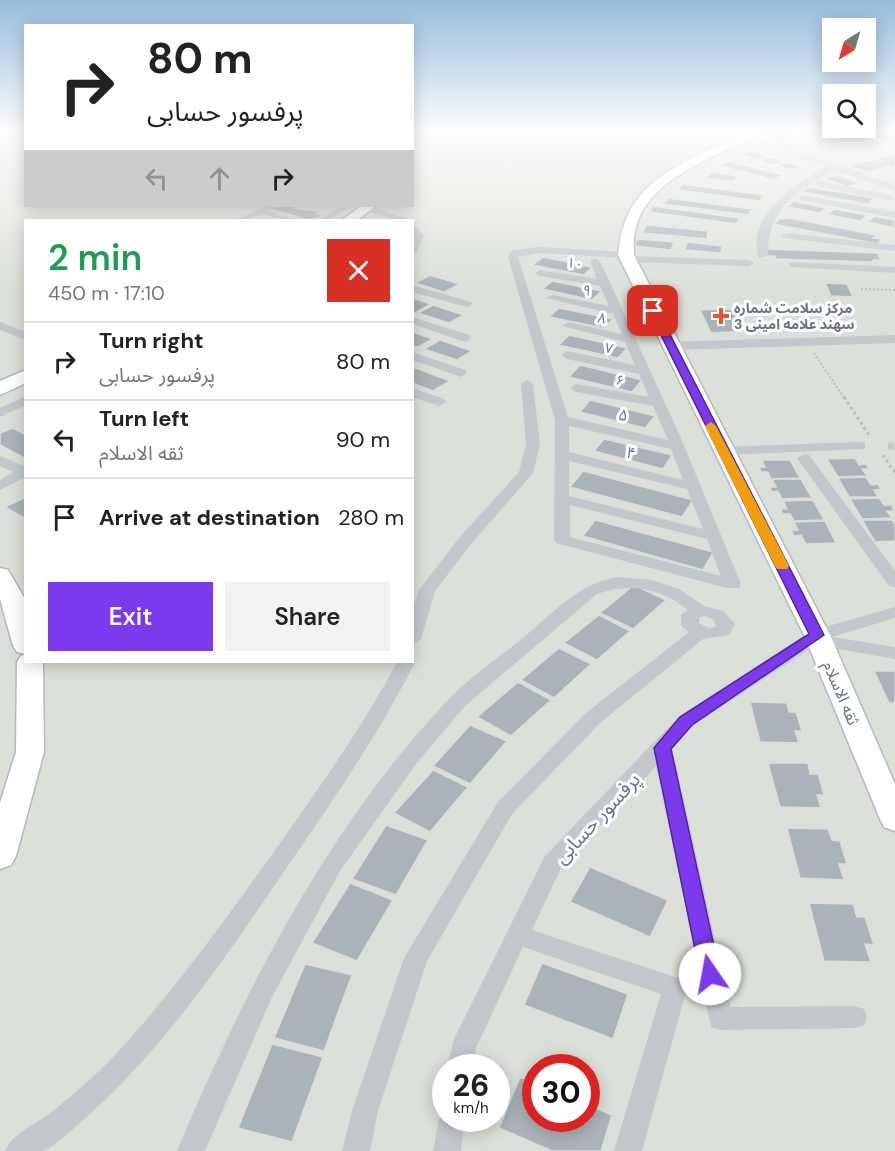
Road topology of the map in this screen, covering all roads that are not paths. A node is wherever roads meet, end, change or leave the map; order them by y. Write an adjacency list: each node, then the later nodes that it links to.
1 (658, 185): 23 (street)
2 (804, 185): 22 (street)
3 (824, 185): 5 (street)
4 (879, 185): 5 (street)
5 (894, 194): 10 (street)
6 (804, 198): 10 (street)
7 (271, 207): 11 (street)
8 (329, 207): 12 (street)
9 (367, 207): 12 (street); 17 (street)
10 (877, 211): 13 (street)
11 (261, 212): 14 (street); 15 (street)
12 (345, 212): 16 (street)
13 (895, 214)
14 (244, 219)
15 (286, 219)
16 (327, 219)
17 (402, 219)
18 (414, 229): 20 (street)
19 (787, 236): 21 (street)
20 (414, 247)
21 (895, 248)
22 (763, 256)
23 (627, 257): 25 (street); 41 (street, ثقه الاسلام); 56 (street)
24 (595, 261): 30 (street)
25 (749, 263)
26 (794, 265): 27 (street)
27 (895, 270)
28 (540, 273): 30 (street, ۱۰)
29 (414, 280): 32 (street)
30 (605, 283): 33 (street)
31 (552, 298): 33 (street, ۹)
32 (467, 304)
33 (617, 310): 39 (street)
34 (414, 321): 38 (street)
35 (0, 326): 37 (street)
36 (568, 326): 39 (street, ۸)
37 (24, 336)
38 (465, 338)
39 (629, 339): 44 (street)
40 (895, 339): 41 (street)
41 (670, 346): 59 (street, ثقه الاسلام)
42 (567, 355): 44 (street, ۷)
43 (414, 357): 45 (street)
44 (644, 371): 53 (street)
45 (461, 373)
46 (24, 376): 49 (street)
47 (527, 384): 74 (street)
48 (576, 388): 53 (street, ۶)
49 (0, 389)
50 (414, 393): 52 (street)
51 (24, 401): 54 (street)
52 (439, 402)
53 (658, 403): 57 (street)
54 (4, 411): 55 (street)
55 (24, 416)
56 (561, 420): 57 (street, ۵); 60 (street)
57 (677, 446): 67 (street)
58 (860, 446): 59 (street)
59 (723, 451): 75 (street, ثقه الاسلام)
60 (562, 455): 67 (street, ۴); 69 (street)
61 (804, 458): 72 (street)
62 (0, 460): 63 (street)
63 (24, 474)
64 (24, 475): 66 (street)
65 (24, 476): 68 (street)
66 (0, 486)
67 (692, 486): 70 (street)
68 (0, 496)
69 (562, 499): 70 (street); 70 (street)
70 (713, 536)
71 (0, 575): 76 (street)
72 (895, 582)
73 (895, 612): 75 (street, پرفسور حسابی)
74 (414, 632)
75 (818, 638): 77 (street); 80 (street, پرفسور حسابی); 81 (street, ثقه الاسلام)
76 (24, 639)
77 (895, 653)
78 (30, 663): 82 (street)
79 (405, 663): 87 (street)
80 (662, 748): 83 (street, پرفسور حسابی); 84 (street)
81 (895, 819)
82 (0, 856)
83 (517, 935): 85 (street, پرفسور حسابی); 91 (street)
84 (855, 1017)
85 (462, 1054)
86 (450, 1132): 90 (street)
87 (19, 1151)
88 (191, 1151): 89 (street)
89 (356, 1151)
90 (447, 1151)
91 (628, 1151)

